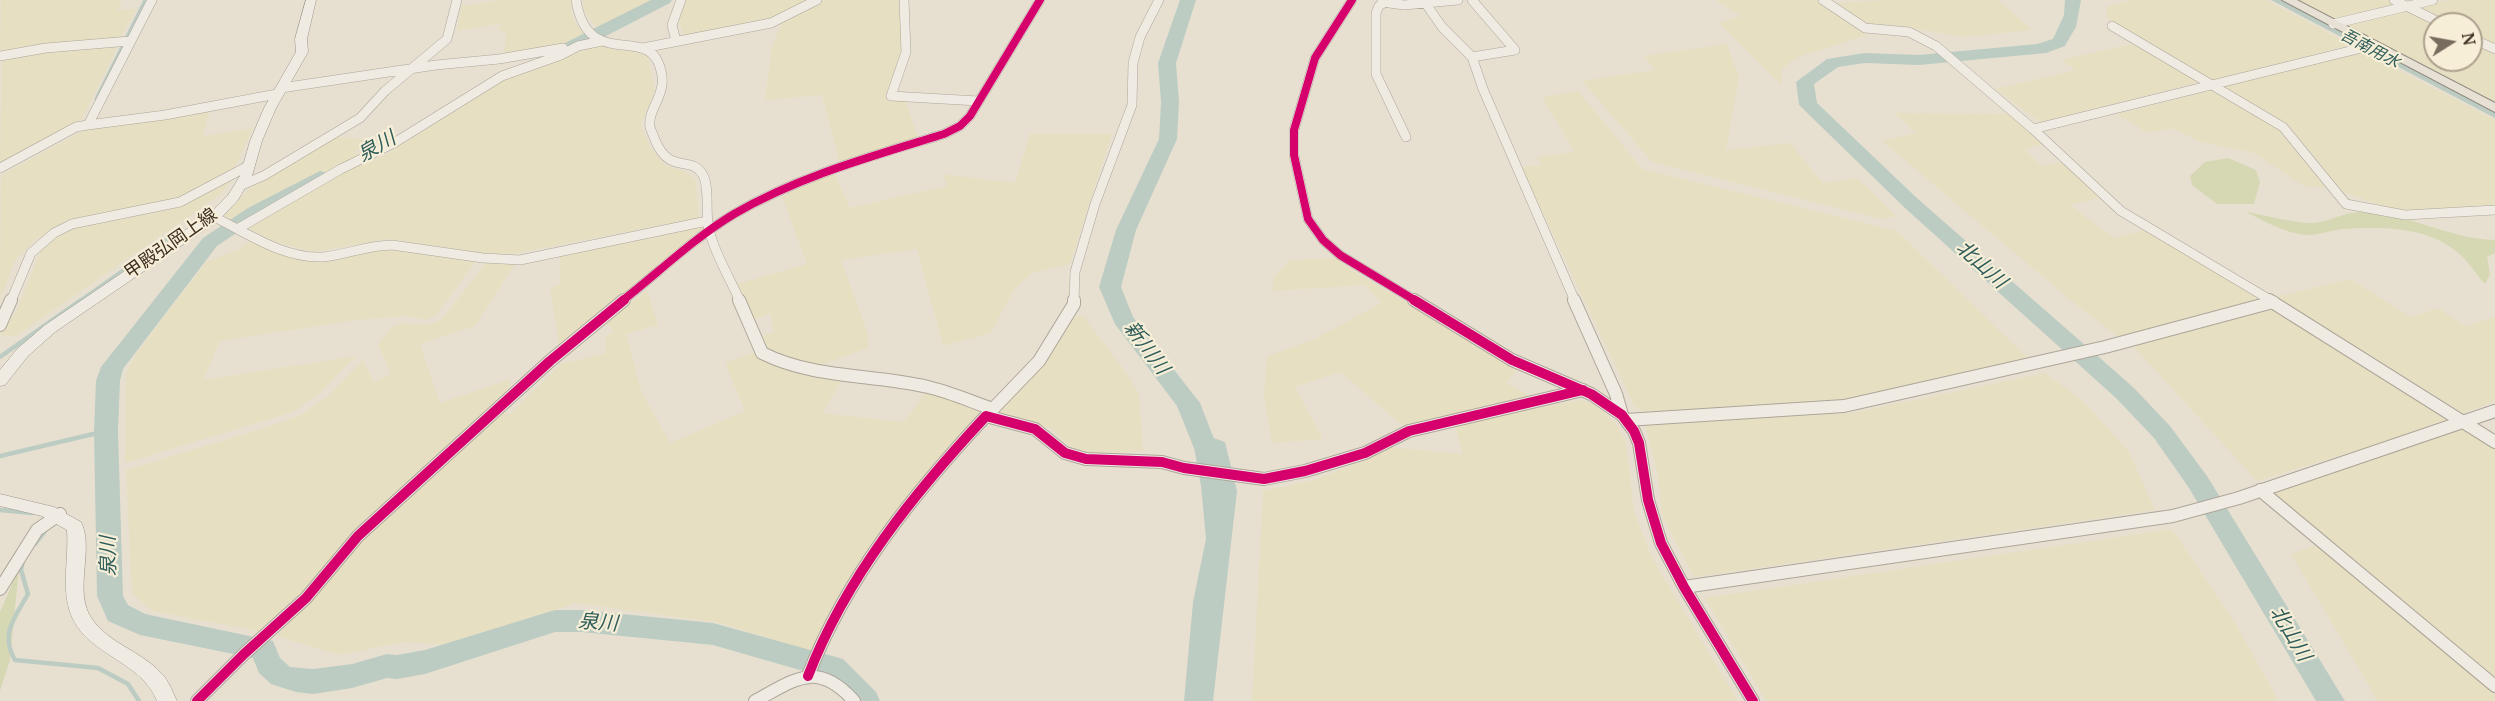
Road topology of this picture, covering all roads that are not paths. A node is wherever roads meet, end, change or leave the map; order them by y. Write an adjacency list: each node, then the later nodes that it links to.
1 (152, 0): 24 (street)
2 (311, 0): 32 (main road, 甲殿弘岡上線)
3 (457, 0): 30 (street)
4 (576, 0): 23 (street)
5 (681, 0): 25 (street)
6 (817, 0): 25 (street)
7 (904, 0): 33 (street)
8 (1040, 0): 33 (street)
9 (1158, 0): 50 (street)
10 (1352, 0): 48 (street)
11 (1458, 0): 18 (street)
12 (1472, 0): 29 (street)
13 (1823, 0): 36 (street)
14 (2288, 0): 21 (main road)
15 (2394, 0): 19 (street)
16 (2433, 0): 19 (street)
17 (1383, 1): 18 (street); 37 (street)
18 (1426, 4): 29 (street)
19 (2407, 6): 20 (street); 21 (street)
20 (2423, 14)
21 (2333, 24): 26 (main road)
22 (2112, 26): 31 (street)
23 (595, 37): 27 (street); 30 (street); 43 (street)
24 (130, 41): 28 (street); 35 (street)
25 (676, 41): 27 (street)
26 (2369, 46): 31 (street); 34 (main road)
27 (643, 48): 44 (street)
28 (0, 56)
29 (1472, 57): 51 (street)
30 (406, 69): 32 (street); 40 (street)
31 (2212, 85): 36 (street); 41 (street)
32 (279, 91): 35 (street); 38 (main road, 甲殿弘岡上線)
33 (978, 101): 44 (street)
34 (2495, 108)
35 (83, 126): 39 (street)
36 (2033, 129): 45 (street)
37 (1406, 137)
38 (250, 165): 40 (main road, 甲殿弘岡上線); 46 (street)
39 (1, 167)
40 (240, 186): 42 (main road, 甲殿弘岡上線)
41 (2495, 210)
42 (214, 217): 43 (street); 47 (main road, 甲殿弘岡上線)
43 (235, 226): 44 (street)
44 (708, 226): 50 (street); 63 (street)
45 (2273, 302): 51 (street); 52 (street)
46 (0, 325)
47 (0, 381)
48 (1583, 390): 50 (street); 51 (street)
49 (2495, 411): 52 (street)
50 (989, 413): 59 (street)
51 (1624, 417): 57 (street)
52 (2466, 422): 53 (street); 54 (street)
53 (2495, 442)
54 (2260, 490): 57 (street); 60 (street)
55 (3, 503): 56 (main road)
56 (60, 514): 58 (street); 62 (main road)
57 (1684, 587): 65 (street)
58 (0, 589)
59 (809, 672): 61 (street); 64 (street)
60 (2495, 686)
61 (764, 699)
62 (167, 701)
63 (196, 701)
64 (854, 701)
65 (1753, 701)

